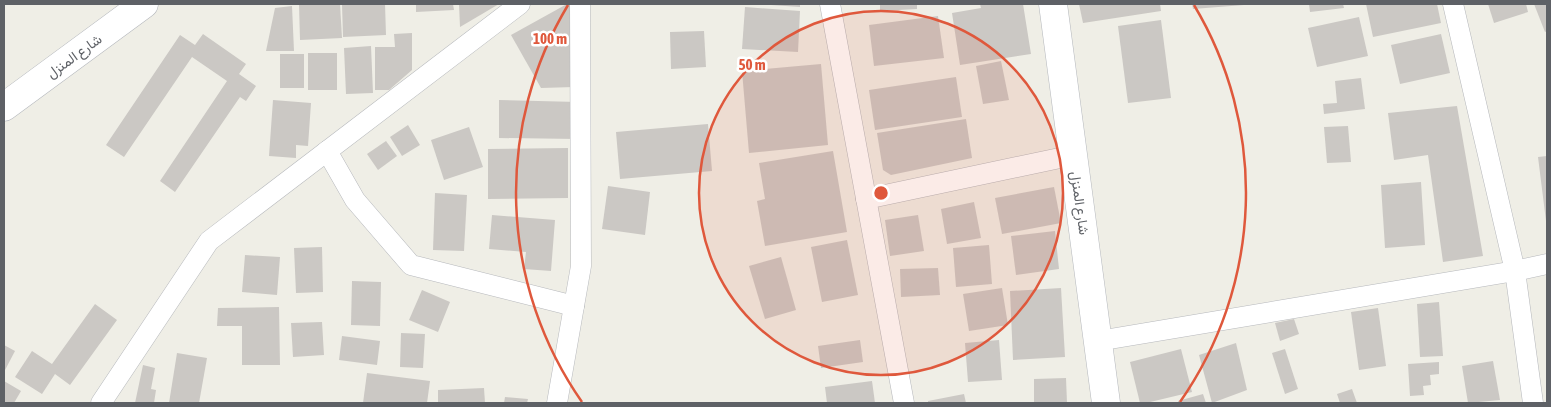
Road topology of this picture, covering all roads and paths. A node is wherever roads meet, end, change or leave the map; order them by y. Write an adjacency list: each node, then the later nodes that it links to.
1 (144, 4): 7 (street, شارع المنزل)
2 (520, 4): 8 (street)
3 (580, 4): 13 (street)
4 (830, 4): 10 (street)
5 (1053, 4): 9 (street, شارع المنزل)
6 (1453, 4): 12 (street)
7 (4, 108)
8 (327, 151): 13 (street); 15 (street)
9 (1074, 155): 10 (street); 14 (street, شارع المنزل)
10 (866, 199): 17 (street)
11 (1547, 264): 12 (street)
12 (1515, 271): 14 (street); 19 (street)
13 (574, 306): 16 (street)
14 (1098, 341): 18 (street, شارع المنزل)
15 (101, 403)
16 (558, 403)
17 (904, 403)
18 (1106, 403)
19 (1533, 403)

